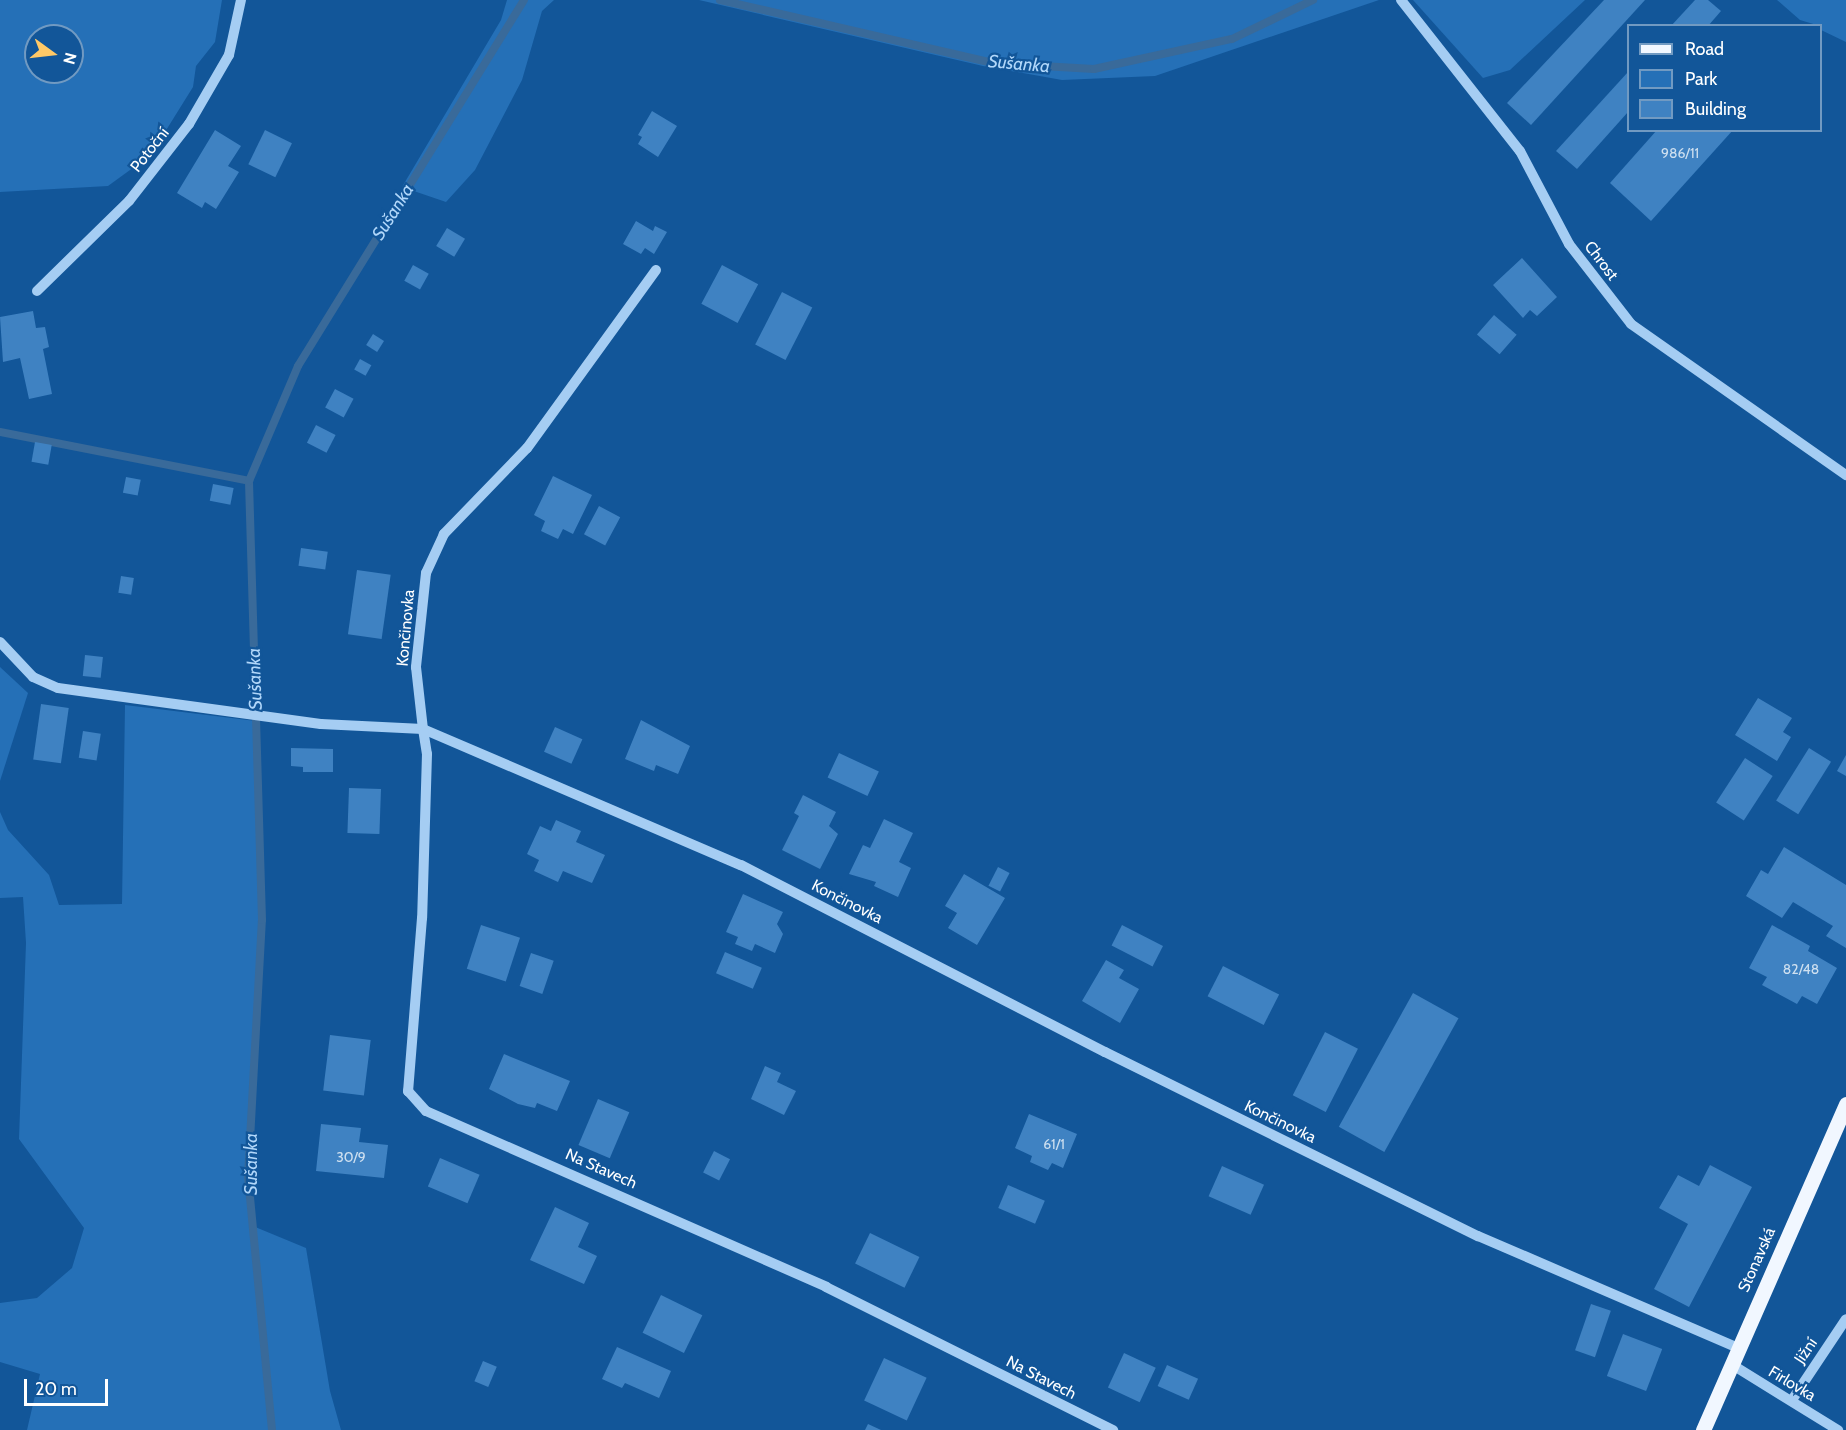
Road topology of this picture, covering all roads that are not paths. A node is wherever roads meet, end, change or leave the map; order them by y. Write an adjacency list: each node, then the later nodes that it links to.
1 (241, 0): 4 (street, Potoční)
2 (1401, 0): 5 (street, Chrost)
3 (656, 270): 7 (street, Končinovka)
4 (37, 291)
5 (1846, 475)
6 (0, 642): 7 (street)
7 (423, 729): 10 (street, Končinovka); 13 (street, Na Stavech)
8 (1846, 1104): 10 (main road, Stonavská)
9 (1846, 1319): 12 (street, Jižní)
10 (1738, 1348): 11 (main road, Stonavská)
11 (1731, 1364): 12 (street, Firlovka); 14 (main road, Stonavská)
12 (1792, 1400): 15 (street, Firlovka)
13 (1113, 1430)
14 (1703, 1430)
15 (1838, 1430)

